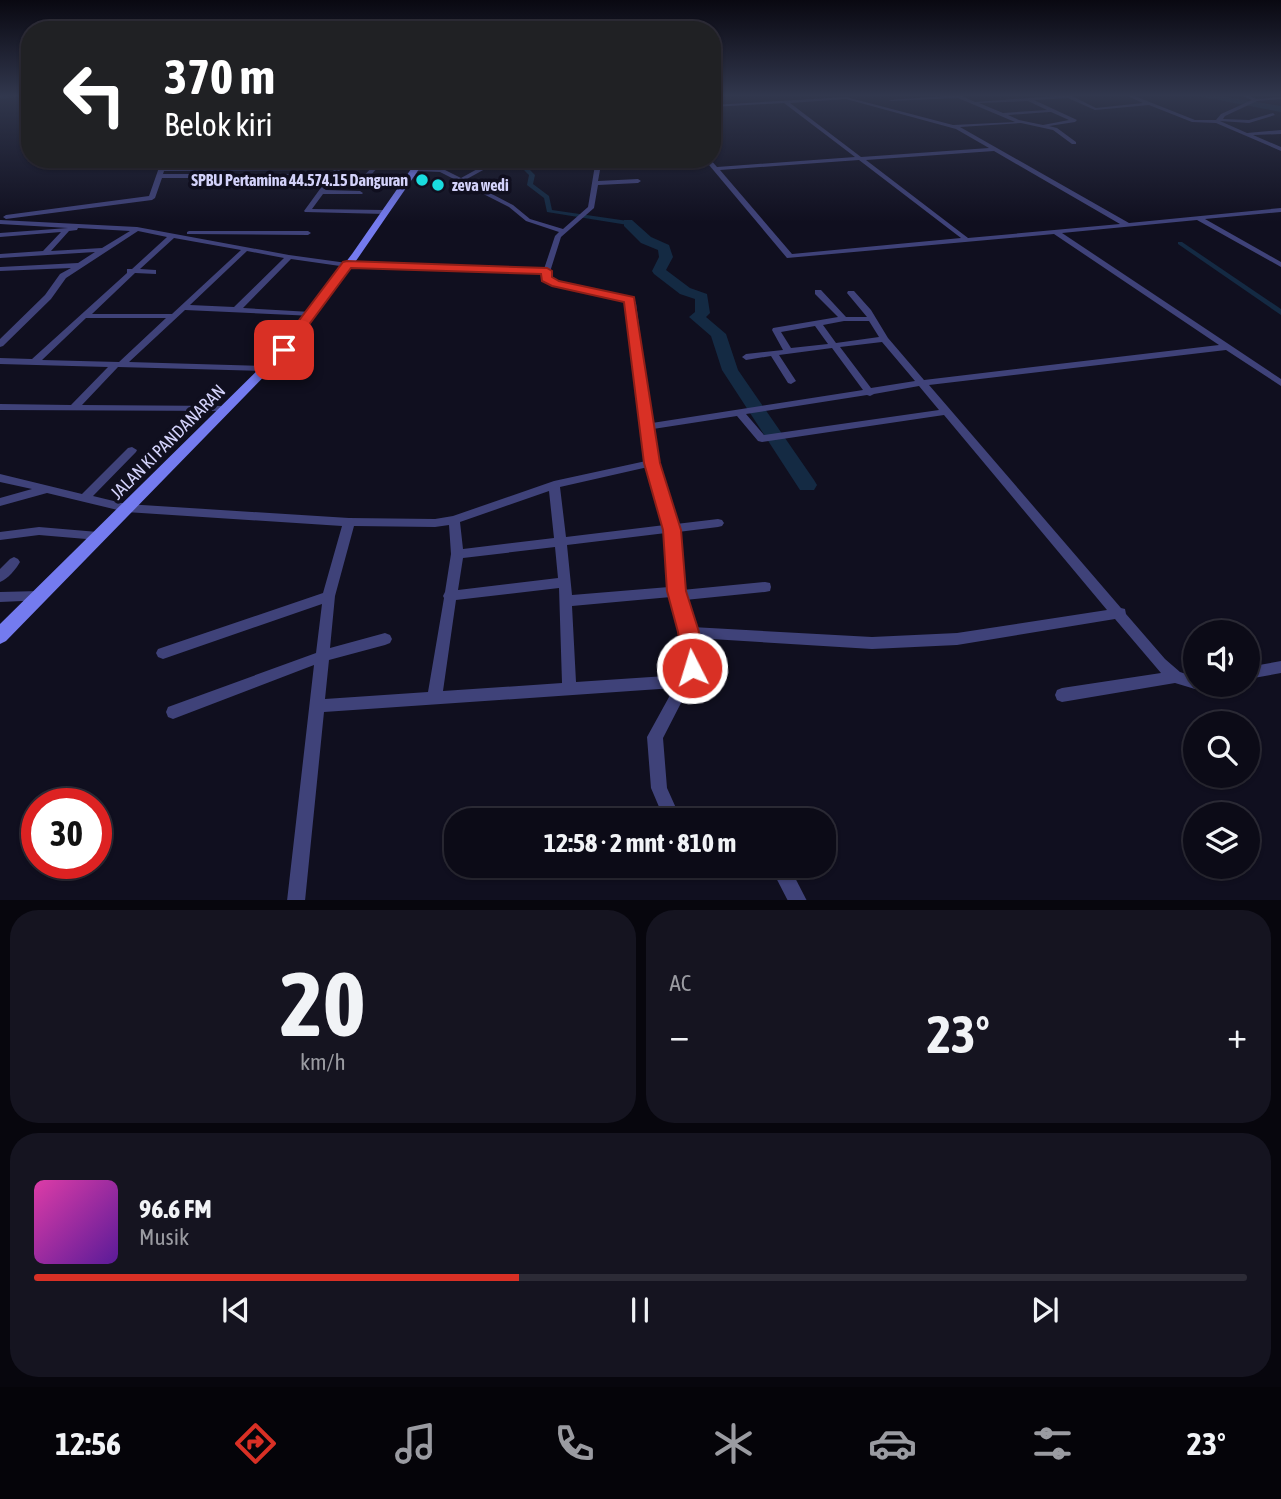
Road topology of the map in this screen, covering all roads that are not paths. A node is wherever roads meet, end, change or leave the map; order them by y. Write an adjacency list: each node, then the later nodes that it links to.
1 (830, 137): 8 (street)
2 (971, 137): 6 (street)
3 (1066, 137): 5 (street)
4 (1253, 137): 7 (street)
5 (1074, 144)
6 (995, 149): 8 (street); 29 (street)
7 (1281, 149)
8 (858, 159): 15 (street); 39 (street)
9 (163, 168): 16 (street)
10 (339, 168): 16 (street); 17 (street)
11 (374, 168): 14 (street)
12 (483, 168): 18 (street)
13 (597, 168): 20 (street)
14 (416, 169): 18 (street); 25 (main road, JALAN KI PANDANARAN)
15 (715, 169): 39 (street)
16 (162, 172): 17 (street); 23 (street)
17 (333, 176): 21 (street)
18 (461, 180): 33 (street)
19 (638, 181): 20 (street)
20 (594, 183): 33 (street)
21 (321, 192): 22 (street); 25 (street)
22 (360, 192)
23 (76, 208): 27 (street); 28 (street)
24 (1281, 210): 26 (street)
25 (385, 212): 46 (main road, JALAN KI PANDANARAN)
26 (1197, 218): 29 (street); 47 (street)
27 (0, 220): 28 (street)
28 (52, 222): 30 (street)
29 (1126, 224): 34 (street)
30 (106, 227): 31 (street); 32 (street)
31 (137, 229): 35 (street); 41 (street)
32 (67, 230): 37 (street); 42 (street)
33 (563, 231): 51 (street)
34 (1055, 232): 39 (street); 66 (street)
35 (160, 233): 36 (street); 38 (street)
36 (309, 233)
37 (0, 235)
38 (173, 235): 40 (street); 50 (street)
39 (967, 240)
40 (246, 248): 44 (street); 55 (street)
41 (104, 250): 42 (street); 45 (street)
42 (44, 253): 43 (street); 48 (street)
43 (0, 256)
44 (289, 257): 46 (street); 56 (street)
45 (80, 265): 48 (street); 64 (street)
46 (347, 265): 51 (street); 57 (main road, JALAN KI PANDANARAN)
47 (1281, 265)
48 (29, 267): 49 (street)
49 (0, 269)
50 (130, 271): 52 (street); 58 (street)
51 (547, 271): 84 (street)
52 (153, 272)
53 (818, 292): 60 (street)
54 (851, 293): 61 (street)
55 (184, 307): 56 (street); 59 (street)
56 (237, 309): 57 (street)
57 (311, 313): 74 (main road, JALAN KI PANDANARAN)
58 (85, 316): 59 (street); 72 (street)
59 (175, 316): 73 (street)
60 (844, 318): 61 (street); 62 (street)
61 (871, 319): 63 (street)
62 (817, 323): 65 (street); 67 (street)
63 (884, 339): 65 (street); 76 (street)
64 (0, 344)
65 (833, 345): 67 (street); 78 (street)
66 (1228, 347): 76 (street); 77 (street)
67 (789, 352): 69 (street)
68 (0, 353): 71 (street)
69 (774, 354): 70 (street); 75 (street)
70 (746, 357)
71 (0, 361): 72 (street)
72 (34, 362): 73 (street)
73 (119, 365): 74 (street); 79 (street)
74 (266, 369): 81 (main road, JALAN KI PANDANARAN)
75 (791, 381)
76 (923, 383): 78 (street); 82 (street)
77 (1281, 383)
78 (870, 393): 83 (street)
79 (76, 405): 80 (street); 81 (street)
80 (0, 407)
81 (226, 409): 92 (main road, JALAN KI PANDANARAN)
82 (947, 412): 83 (street); 111 (street)
83 (746, 414): 84 (street)
84 (649, 427): 86 (street)
85 (132, 450): 90 (street)
86 (652, 463): 88 (street); 96 (street)
87 (0, 478): 89 (street)
88 (554, 485): 93 (street); 99 (street)
89 (44, 490): 90 (street); 91 (street)
90 (85, 498): 92 (street)
91 (0, 502)
92 (126, 508): 94 (street); 98 (main road, JALAN KI PANDANARAN)
93 (454, 520): 94 (street); 100 (street)
94 (349, 522): 107 (street)
95 (718, 523): 96 (street)
96 (672, 530): 99 (street); 105 (street)
97 (0, 536): 98 (street)
98 (98, 536): 106 (main road, JALAN KI PANDANARAN)
99 (562, 540): 100 (street); 103 (street)
100 (457, 554): 108 (street)
101 (14, 562): 102 (street)
102 (0, 577)
103 (565, 582): 108 (street); 110 (street)
104 (765, 587): 105 (street)
105 (677, 593): 110 (street); 112 (street)
106 (40, 596): 109 (street); 113 (main road, JALAN KI PANDANARAN)
107 (329, 596): 115 (street); 116 (street)
108 (449, 596): 124 (street)
109 (0, 597)
110 (565, 601): 122 (street)
111 (1120, 612): 112 (street); 119 (street)
112 (689, 632): 121 (street)
113 (0, 636)
114 (385, 639): 116 (street)
115 (163, 653)
116 (323, 656): 125 (street); 126 (street)
117 (1281, 667): 118 (street)
118 (1260, 671)
119 (1175, 677): 120 (street); 123 (street)
120 (1183, 679)
121 (686, 681): 122 (street); 127 (street)
122 (569, 687): 124 (street)
123 (1062, 695)
124 (435, 697): 125 (street)
125 (318, 706): 129 (street)
126 (173, 712)
127 (667, 808)
128 (785, 878): 130 (street)
129 (296, 900)
130 (796, 900)

